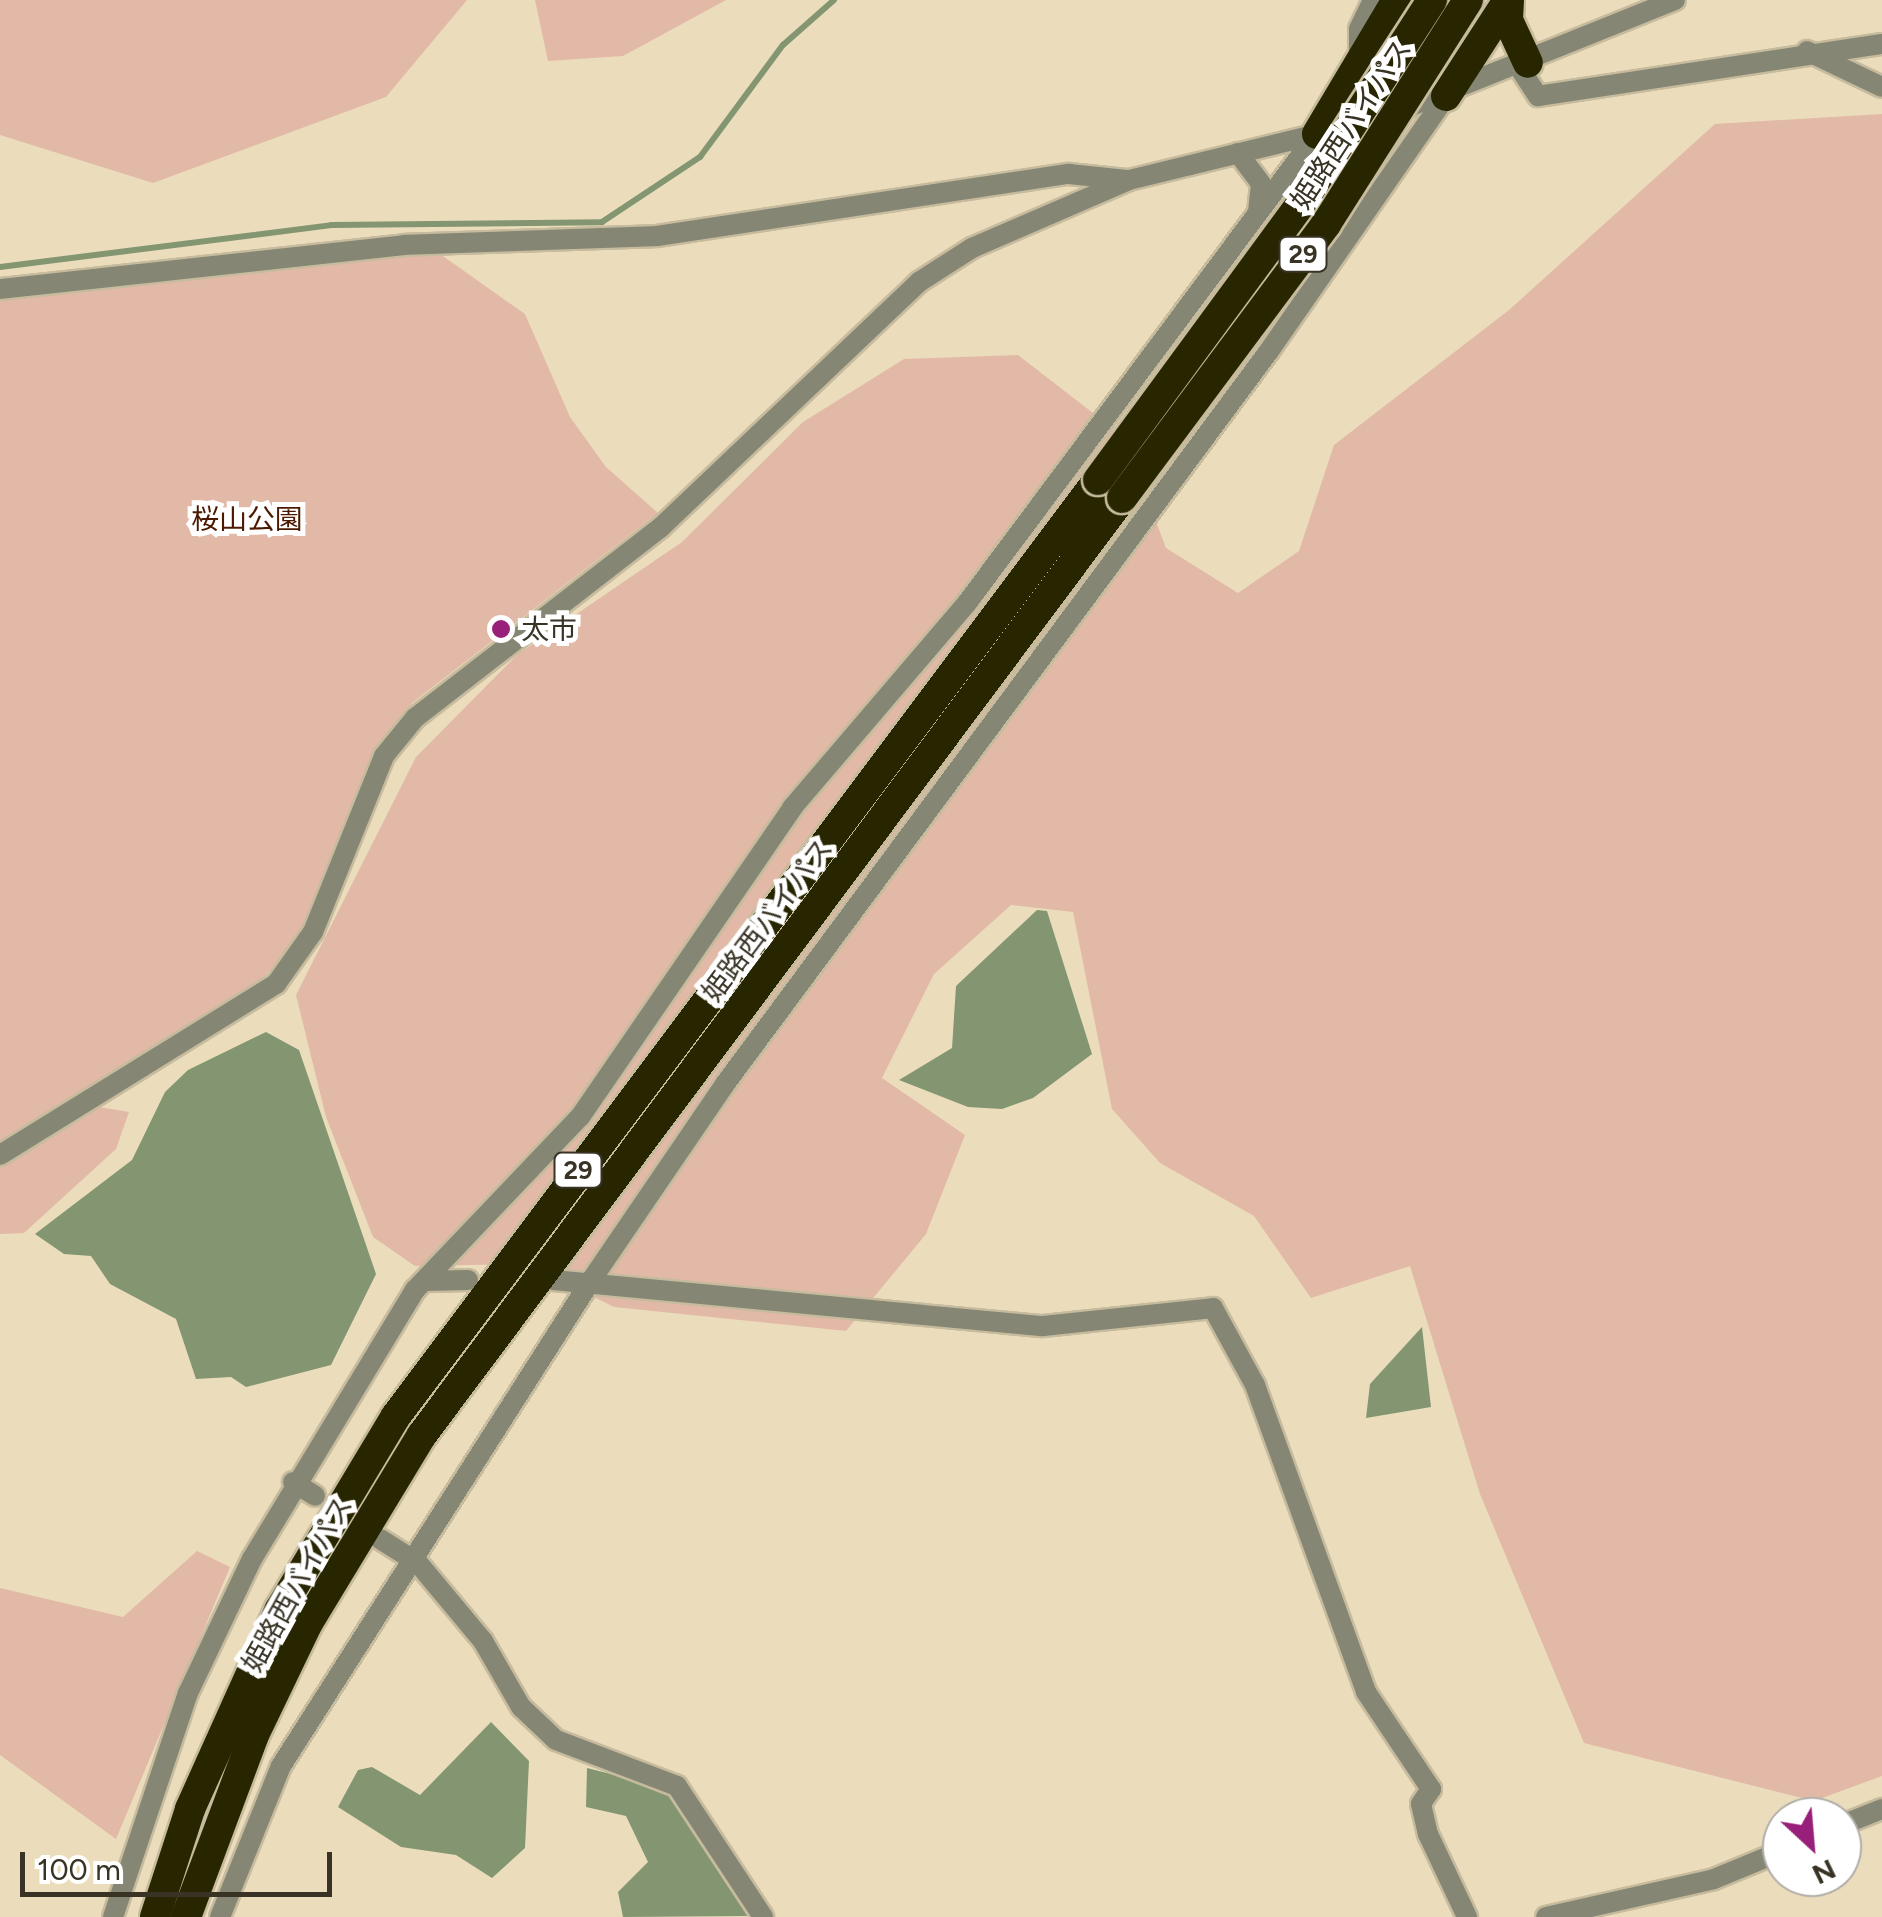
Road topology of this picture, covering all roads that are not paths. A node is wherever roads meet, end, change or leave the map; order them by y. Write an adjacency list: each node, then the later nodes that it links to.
1 (1373, 0): 9 (street)
2 (1397, 0): 9 (highway)
3 (1432, 0): 21 (highway, 姫路西バイパス / 29, bridge)
4 (1468, 0): 21 (highway, 姫路西バイパス / 29, bridge)
5 (1509, 0): 10 (highway); 12 (highway)
6 (1675, 0): 10 (street)
7 (1882, 44): 8 (street)
8 (1807, 51): 10 (street); 11 (street)
9 (1366, 52): 13 (street); 15 (highway)
10 (1523, 65): 12 (street)
11 (1882, 87)
12 (1446, 96): 13 (street); 17 (street)
13 (1402, 112): 14 (street)
14 (1366, 122): 15 (street); 17 (street)
15 (1317, 134): 16 (street); 19 (street)
16 (1238, 153): 18 (street); 19 (street)
17 (1395, 170): 23 (street)
18 (1129, 180): 20 (street); 22 (street)
19 (1258, 214): 26 (street)
20 (0, 289)
21 (1110, 489): 33 (highway, 姫路西バイパス / 29); 34 (highway, 姫路西バイパス / 29)
22 (0, 1155)
23 (592, 1279): 25 (street); 30 (street); 37 (street)
24 (468, 1280): 26 (street)
25 (553, 1280)
26 (424, 1281): 27 (street)
27 (293, 1482): 28 (street); 32 (street)
28 (315, 1496)
29 (380, 1538): 30 (street)
30 (418, 1563): 35 (street); 36 (street)
31 (1762, 1859): 38 (street)
32 (113, 1917)
33 (154, 1917)
34 (186, 1917)
35 (220, 1917)
36 (763, 1917)
37 (1467, 1917)
38 (1546, 1917)

